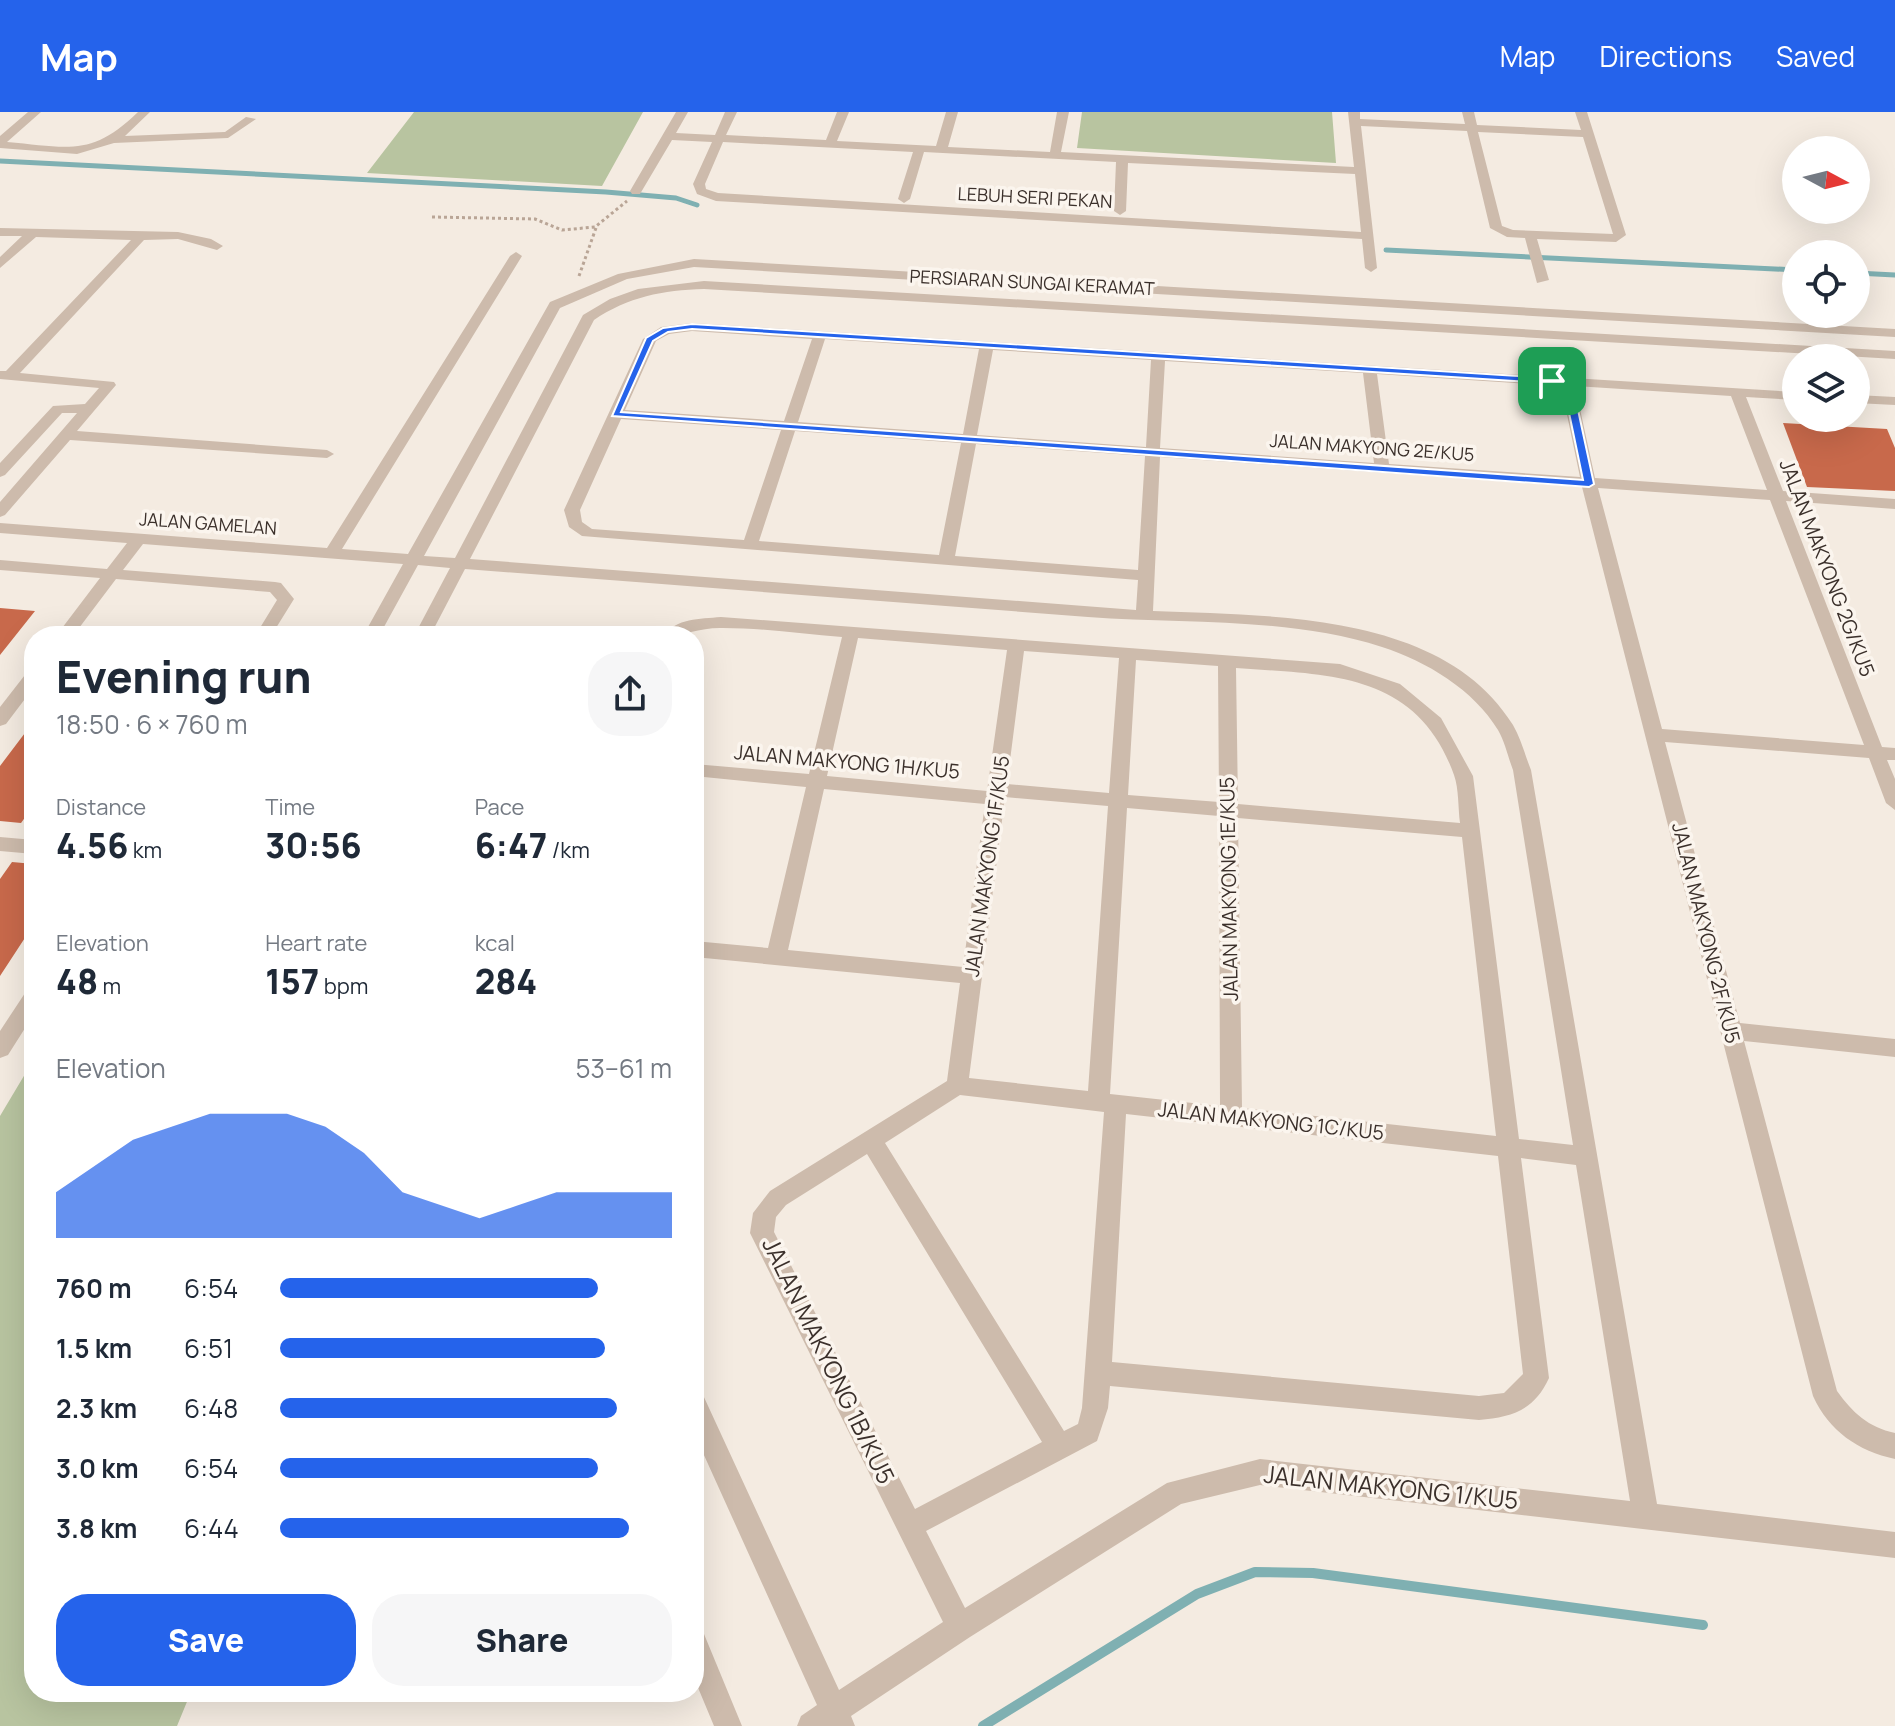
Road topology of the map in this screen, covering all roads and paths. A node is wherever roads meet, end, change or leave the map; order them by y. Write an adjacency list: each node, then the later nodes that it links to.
1 (35, 112): 17 (street)
2 (144, 112): 16 (street)
3 (682, 112): 14 (street)
4 (731, 112): 15 (street)
5 (843, 112): 18 (street)
6 (952, 112): 20 (street)
7 (1063, 112): 21 (street)
8 (1468, 112): 12 (street)
9 (1581, 112): 13 (street)
10 (1355, 117): 12 (street); 23 (street)
11 (250, 119): 16 (street)
12 (1471, 128): 13 (street); 35 (street)
13 (1588, 134): 35 (street)
14 (670, 136): 15 (street); 25 (street)
15 (718, 138): 18 (street); 24 (street)
16 (114, 140): 17 (street)
17 (0, 143)
18 (830, 144): 19 (street)
19 (920, 148): 20 (street); 26 (street)
20 (941, 149): 21 (street)
21 (1055, 155): 22 (street)
22 (1122, 159): 23 (street); 27 (street)
23 (1361, 171): 30 (street)
24 (701, 191): 26 (street); 30 (street, LEBUH SERI PEKAN)
25 (633, 194): 29 (path)
26 (904, 199): 27 (street)
27 (1120, 211): 30 (street)
28 (432, 217): 29 (path)
29 (595, 227): 40 (path)
30 (1367, 230): 38 (street)
31 (0, 232): 32 (street)
32 (33, 233): 33 (street); 37 (street)
33 (138, 237): 34 (street); 47 (street)
34 (217, 246)
35 (1533, 247): 39 (street)
36 (516, 256): 75 (street)
37 (0, 264)
38 (1371, 268)
39 (1542, 280)
40 (573, 296): 41 (street, PERSIARAN SUNGAI KERAMAT); 76 (street, PERSIARAN SUNGAI KERAMAT)
41 (1895, 333)
42 (820, 335): 43 (street); 57 (street); 58 (street)
43 (987, 345): 45 (street); 60 (street)
44 (1895, 355): 79 (street, PERSIARAN SUNGAI KERAMAT)
45 (1158, 356): 46 (street); 61 (street)
46 (1369, 369): 49 (street); 64 (street)
47 (3, 375): 48 (street)
48 (71, 380): 53 (street); 56 (street)
49 (1567, 382): 51 (street); 68 (street, JALAN MAKYONG 2F/KU5)
50 (0, 388): 53 (street)
51 (1737, 393): 52 (street); 69 (street, JALAN MAKYONG 2G/KU5)
52 (1782, 395)
53 (62, 400): 56 (street); 63 (street)
54 (1870, 400): 55 (street)
55 (1895, 401)
56 (92, 408): 59 (street)
57 (616, 414): 58 (street, JALAN MAKYONG 2E/KU5); 74 (street)
58 (787, 427): 60 (street, JALAN MAKYONG 2E/KU5); 74 (street)
59 (68, 435): 62 (street); 67 (street)
60 (969, 440): 61 (street, JALAN MAKYONG 2E/KU5); 77 (street)
61 (1152, 453): 64 (street, JALAN MAKYONG 2E/KU5); 81 (street)
62 (327, 454)
63 (6, 458): 65 (street)
64 (1382, 469): 68 (street, JALAN MAKYONG 2E/KU5)
65 (0, 472)
66 (0, 481): 67 (street)
67 (26, 483): 71 (street)
68 (1589, 484): 69 (street, JALAN MAKYONG 2E/KU5); 94 (street, JALAN MAKYONG 2F/KU5)
69 (1775, 497): 70 (street, JALAN MAKYONG 2E/KU5); 95 (street, JALAN MAKYONG 2G/KU5)
70 (1895, 504)
71 (0, 512)
72 (0, 528): 73 (street, JALAN GAMELAN)
73 (138, 539): 75 (street, JALAN GAMELAN); 80 (street)
74 (750, 546): 77 (street)
75 (331, 554): 76 (street, JALAN GAMELAN)
76 (413, 560): 79 (street, JALAN GAMELAN); 85 (street, PERSIARAN SUNGAI KERAMAT)
77 (946, 560): 81 (street)
78 (0, 565): 80 (street)
79 (459, 565): 82 (street, JALAN GAMELAN); 86 (street, PERSIARAN SUNGAI KERAMAT)
80 (111, 574): 83 (street); 84 (street)
81 (1145, 576): 82 (street)
82 (1144, 616): 118 (street, JALAN GAMELAN)
83 (72, 626)
84 (269, 626)
85 (377, 626)
86 (427, 626)
87 (690, 626): 88 (street)
88 (851, 633): 89 (street); 98 (street)
89 (1016, 646): 90 (street); 99 (street, JALAN MAKYONG 1F/KU5)
90 (1128, 654): 91 (street); 100 (street)
91 (1227, 661): 102 (street, JALAN MAKYONG 1E/KU5); 103 (street)
92 (24, 688): 93 (street)
93 (0, 720)
94 (1655, 735): 95 (street); 110 (street, JALAN MAKYONG 2F/KU5)
95 (1875, 752): 96 (street); 101 (street, JALAN MAKYONG 2G/KU5)
96 (1895, 754)
97 (704, 771): 98 (street, JALAN MAKYONG 1H/KU5)
98 (816, 781): 99 (street, JALAN MAKYONG 1H/KU5); 107 (street)
99 (996, 794): 100 (street, JALAN MAKYONG 1H/KU5); 108 (street, JALAN MAKYONG 1F/KU5)
100 (1120, 801): 102 (street, JALAN MAKYONG 1H/KU5); 114 (street)
101 (1895, 803)
102 (1228, 811): 103 (street, JALAN MAKYONG 1H/KU5); 115 (street, JALAN MAKYONG 1E/KU5)
103 (1470, 831): 117 (street)
104 (0, 844): 105 (street)
105 (24, 846)
106 (704, 950): 107 (street)
107 (776, 957): 108 (street)
108 (972, 976): 113 (street, JALAN MAKYONG 1F/KU5)
109 (24, 1012): 112 (street)
110 (1731, 1031): 111 (street); 121 (street, JALAN MAKYONG 2F/KU5)
111 (1895, 1048)
112 (0, 1049)
113 (957, 1086): 114 (street, JALAN MAKYONG 1C/KU5); 116 (street, JALAN MAKYONG 1B/KU5)
114 (1107, 1103): 115 (street, JALAN MAKYONG 1C/KU5); 119 (street)
115 (1231, 1117): 117 (street, JALAN MAKYONG 1C/KU5)
116 (872, 1142): 122 (street); 124 (street, JALAN MAKYONG 1B/KU5)
117 (1508, 1148): 118 (street, JALAN MAKYONG 1C/KU5); 119 (street)
118 (1586, 1156): 123 (street, JALAN GAMELAN)
119 (1099, 1373): 122 (street)
120 (704, 1428): 128 (street)
121 (1895, 1446)
122 (1060, 1448): 124 (street)
123 (1646, 1516): 125 (street, JALAN MAKYONG 1/KU5); 126 (street, JALAN MAKYONG 1/KU5)
124 (909, 1526): 126 (street, JALAN MAKYONG 1B/KU5)
125 (1895, 1545)
126 (960, 1627): 128 (street, JALAN MAKYONG 1/KU5)
127 (704, 1668): 129 (street)
128 (828, 1720)
129 (728, 1726)

